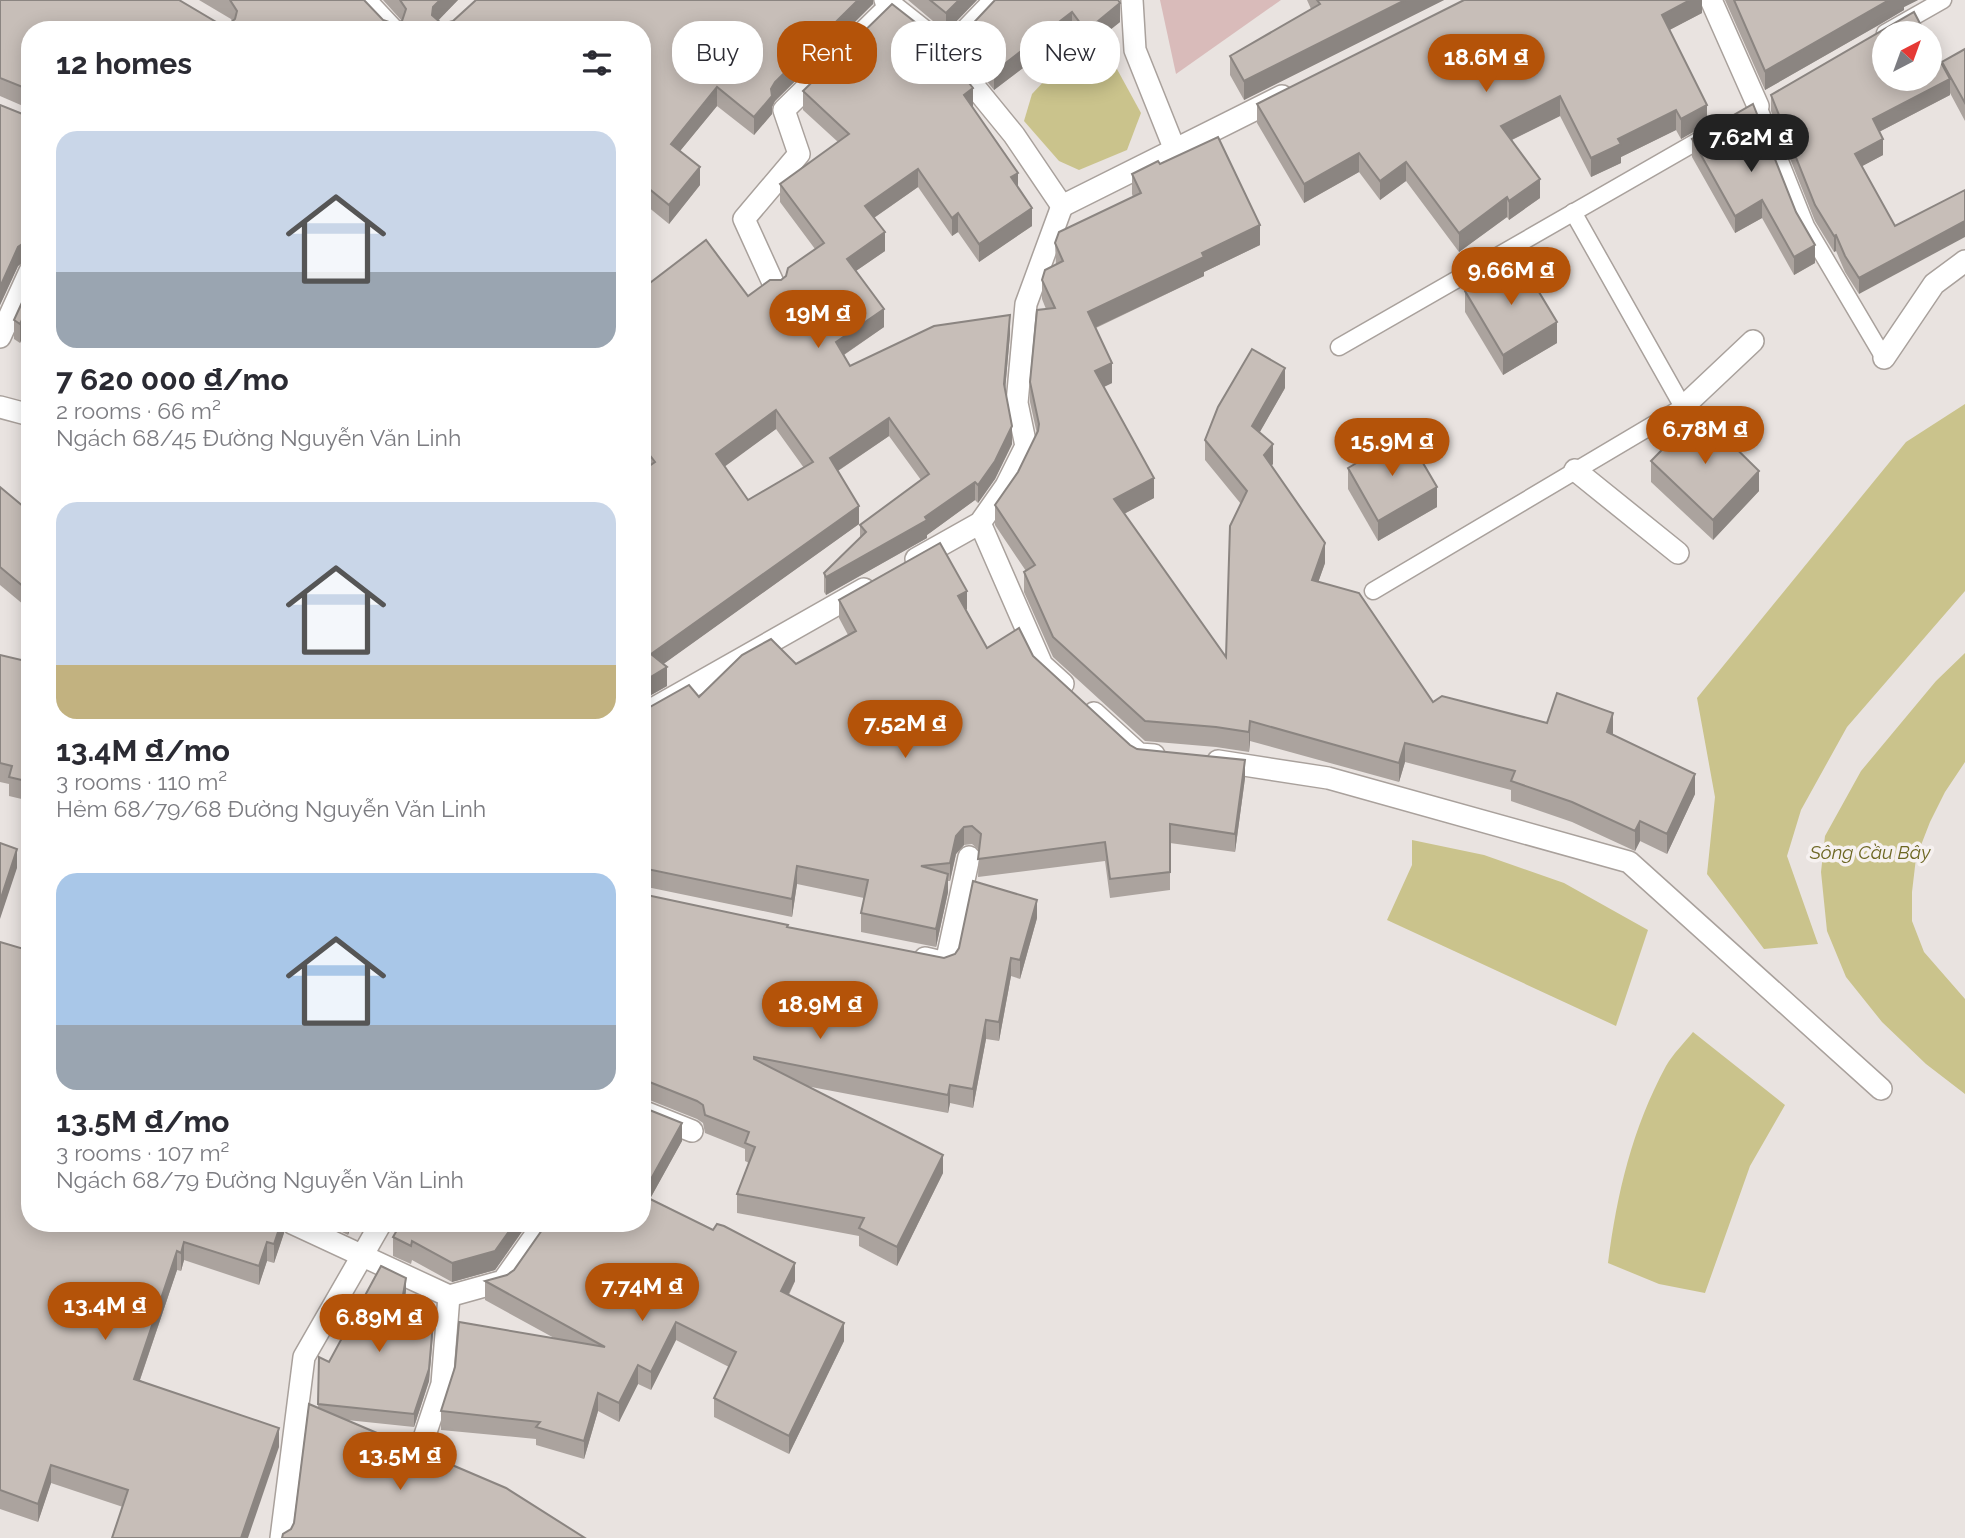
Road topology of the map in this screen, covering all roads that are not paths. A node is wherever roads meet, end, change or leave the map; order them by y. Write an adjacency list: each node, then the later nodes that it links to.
1 (365, 0): 7 (street)
2 (995, 0): 9 (street)
3 (1132, 0): 15 (street)
4 (1711, 0): 13 (street)
5 (1943, 0): 10 (lane)
6 (888, 2): 8 (street); 19 (street)
7 (385, 21)
8 (912, 21)
9 (975, 21)
10 (1907, 21)
11 (972, 84): 16 (street)
12 (1299, 88): 15 (street)
13 (1758, 107): 24 (lane)
14 (1723, 126): 17 (lane)
15 (1175, 150): 16 (street)
16 (1062, 206): 29 (street)
17 (1573, 212): 23 (lane); 26 (lane)
18 (1965, 261): 24 (street)
19 (775, 287)
20 (21, 291): 21 (street)
21 (0, 337)
22 (1753, 341): 26 (street)
23 (1339, 347)
24 (1884, 358)
25 (0, 407): 27 (street)
26 (1683, 407): 28 (lane)
27 (21, 413)
28 (1575, 470): 30 (street); 31 (lane)
29 (980, 523): 32 (street); 33 (street)
30 (1678, 553)
31 (1373, 591)
32 (651, 710)
33 (1177, 757)
34 (1202, 759): 37 (street)
35 (969, 857): 36 (street)
36 (905, 954)
37 (1881, 1089)
38 (651, 1115): 39 (street)
39 (692, 1131)
40 (313, 1232): 43 (street)
41 (376, 1232): 43 (street)
42 (538, 1232): 44 (street)
43 (365, 1255): 44 (street); 46 (street)
44 (449, 1296): 45 (street)
45 (419, 1453)
46 (281, 1538)

